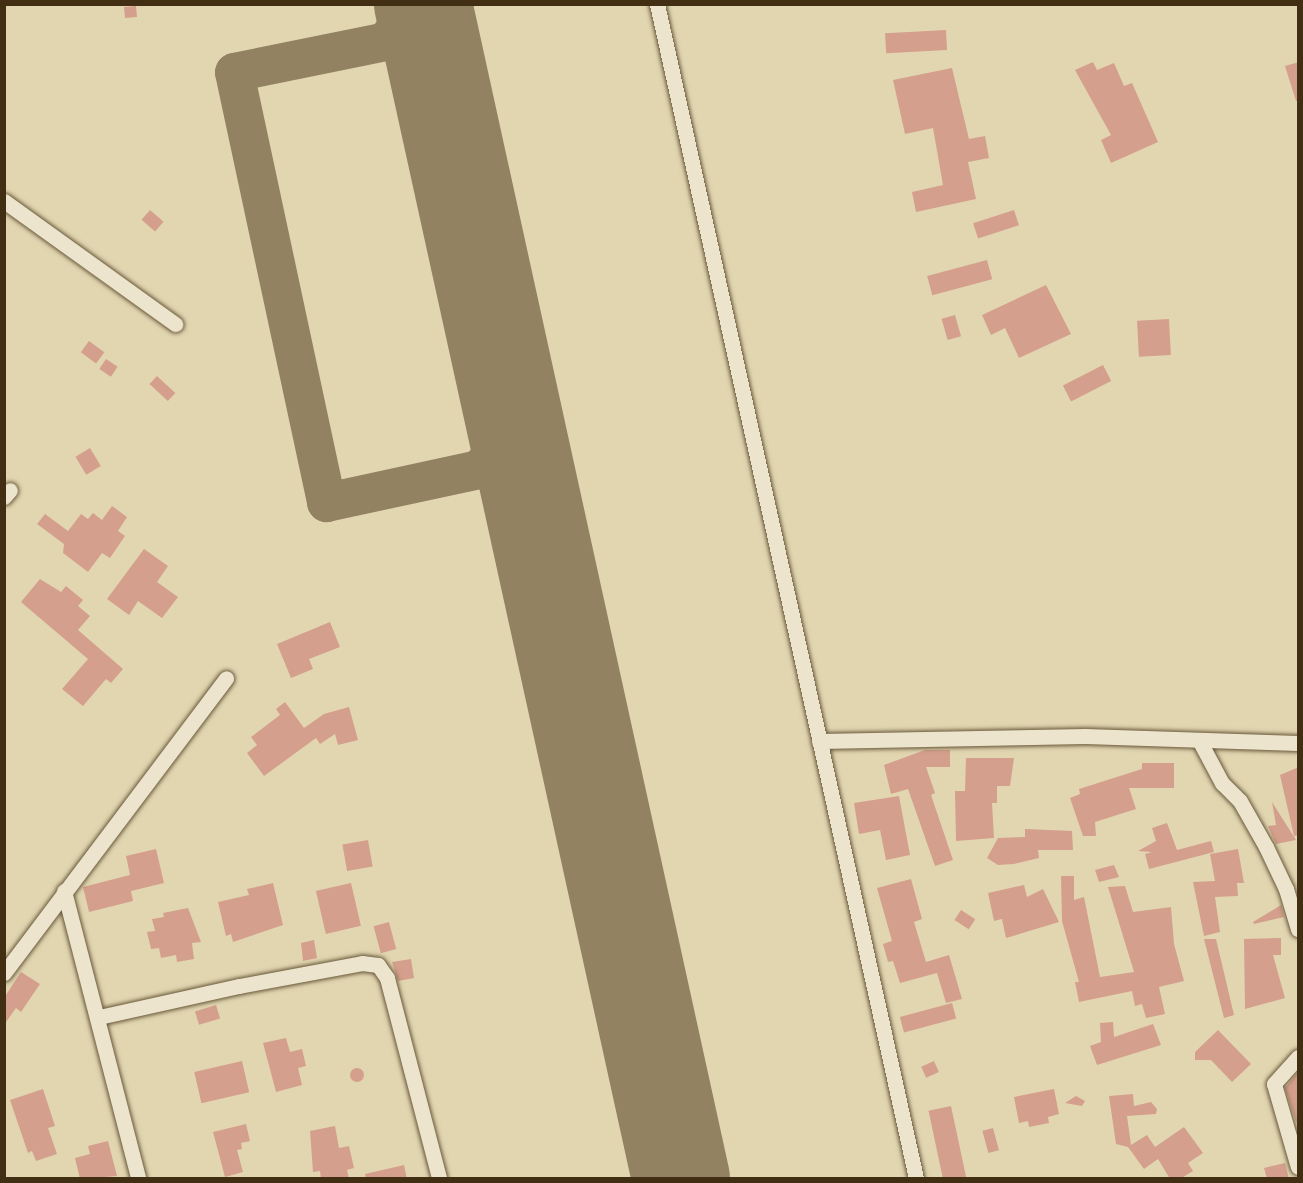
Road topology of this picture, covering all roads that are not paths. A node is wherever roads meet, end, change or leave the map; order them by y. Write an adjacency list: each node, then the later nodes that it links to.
1 (657, 4): 6 (street)
2 (4, 201): 3 (street)
3 (176, 324)
4 (226, 678): 8 (street)
5 (1199, 740): 6 (street); 7 (street); 9 (street)
6 (819, 741): 16 (street)
7 (1299, 743)
8 (64, 891): 10 (street); 11 (street)
9 (1299, 929)
10 (4, 973)
11 (99, 1017): 14 (street); 15 (street)
12 (1299, 1057): 13 (street)
13 (1299, 1167)
14 (138, 1179)
15 (439, 1179)
16 (916, 1179)

